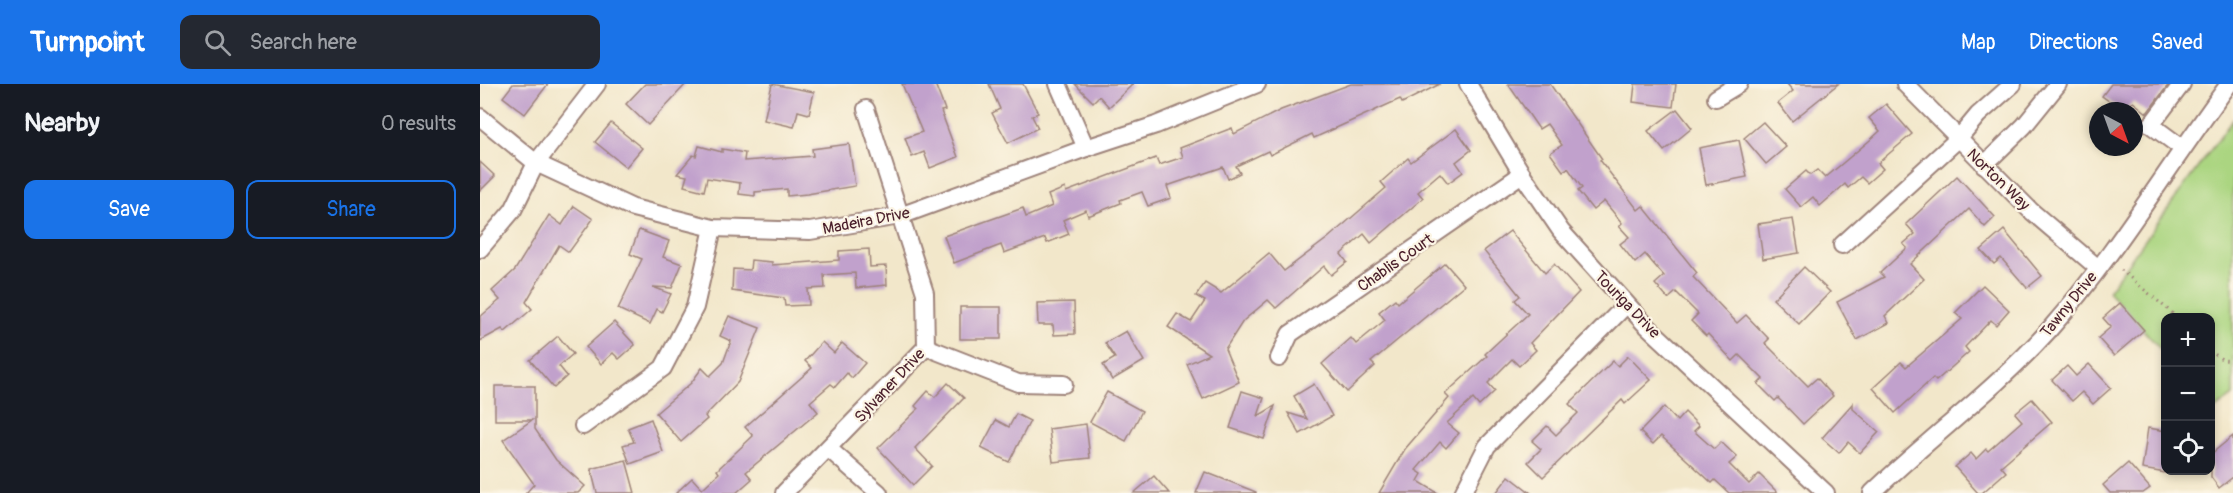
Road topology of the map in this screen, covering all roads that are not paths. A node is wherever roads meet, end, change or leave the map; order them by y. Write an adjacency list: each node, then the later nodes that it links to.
1 (597, 84): 17 (street)
2 (1058, 84): 15 (street)
3 (1257, 84): 15 (street, Madeira Drive)
4 (1468, 84): 19 (street, Touriga Drive)
5 (1739, 84): 11 (street)
6 (1905, 84): 14 (street, Norton Way)
7 (2013, 84): 14 (street)
8 (2058, 84): 18 (street)
9 (2182, 84): 16 (street)
10 (2229, 84): 16 (street, Tawny Drive)
11 (1716, 98)
12 (866, 109): 20 (street, Sylvaner Drive)
13 (480, 117): 17 (street, Madeira Drive)
14 (1958, 139): 18 (street, Norton Way); 22 (street)
15 (1086, 148): 20 (street, Madeira Drive)
16 (2182, 148): 24 (street, Tawny Drive)
17 (536, 163): 21 (street, Madeira Drive); 23 (street)
18 (1984, 165): 24 (street, Norton Way)
19 (1522, 174): 25 (street, Touriga Drive); 27 (street, Chablis Court)
20 (900, 216): 21 (street, Madeira Drive); 26 (street, Sylvaner Drive)
21 (713, 228): 29 (street)
22 (1842, 245)
23 (480, 249)
24 (2098, 268): 35 (street, Tawny Drive)
25 (1626, 305): 33 (street); 34 (street, Touriga Drive)
26 (926, 347): 28 (street); 30 (street, Sylvaner Drive)
27 (1279, 358)
28 (1064, 384)
29 (583, 426)
30 (829, 449): 31 (street, Sylvaner Drive); 32 (street)
31 (784, 493)
32 (879, 493)
33 (1463, 493)
34 (1826, 493)
35 (1872, 493)

